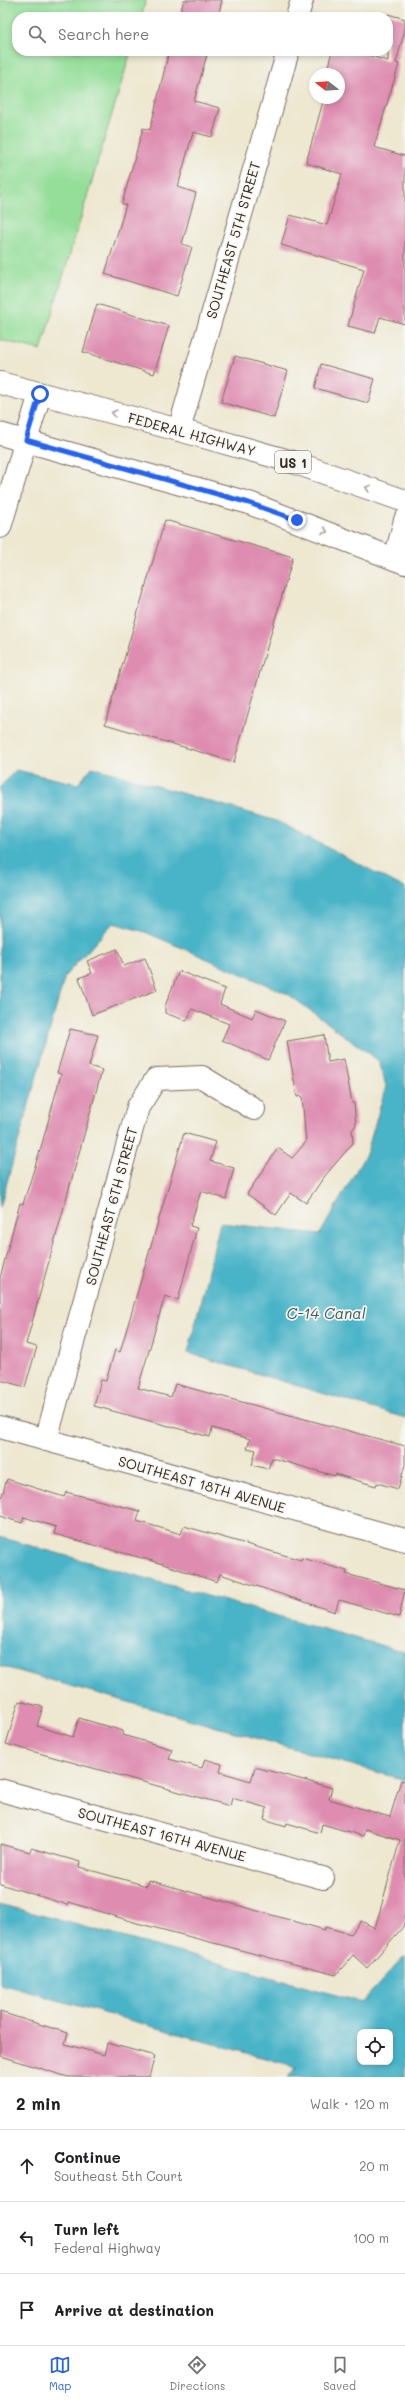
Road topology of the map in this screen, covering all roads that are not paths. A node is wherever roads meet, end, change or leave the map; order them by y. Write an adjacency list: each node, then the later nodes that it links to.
1 (302, 0): 2 (street)
2 (298, 12)
3 (287, 56): 6 (street, SOUTHEAST 5TH STREET)
4 (0, 383): 5 (street, FEDERAL HIGHWAY / US 1)
5 (40, 394): 6 (street, FEDERAL HIGHWAY / US 1, one-way to 5); 8 (street)
6 (179, 430): 9 (street, FEDERAL HIGHWAY / US 1, one-way to 6)
7 (0, 434): 8 (street)
8 (26, 440): 11 (street); 12 (street, one-way to 12)
9 (405, 501)
10 (405, 520): 12 (street)
11 (0, 527)
12 (400, 561)
13 (254, 1109): 15 (street, SOUTHEAST 6TH STREET)
14 (0, 1427): 15 (street, SOUTHEAST 18TH AVENUE)
15 (46, 1440): 16 (street, SOUTHEAST 18TH AVENUE)
16 (405, 1540)
17 (0, 1790): 18 (street, SOUTHEAST 16TH AVENUE)
18 (323, 1878)

